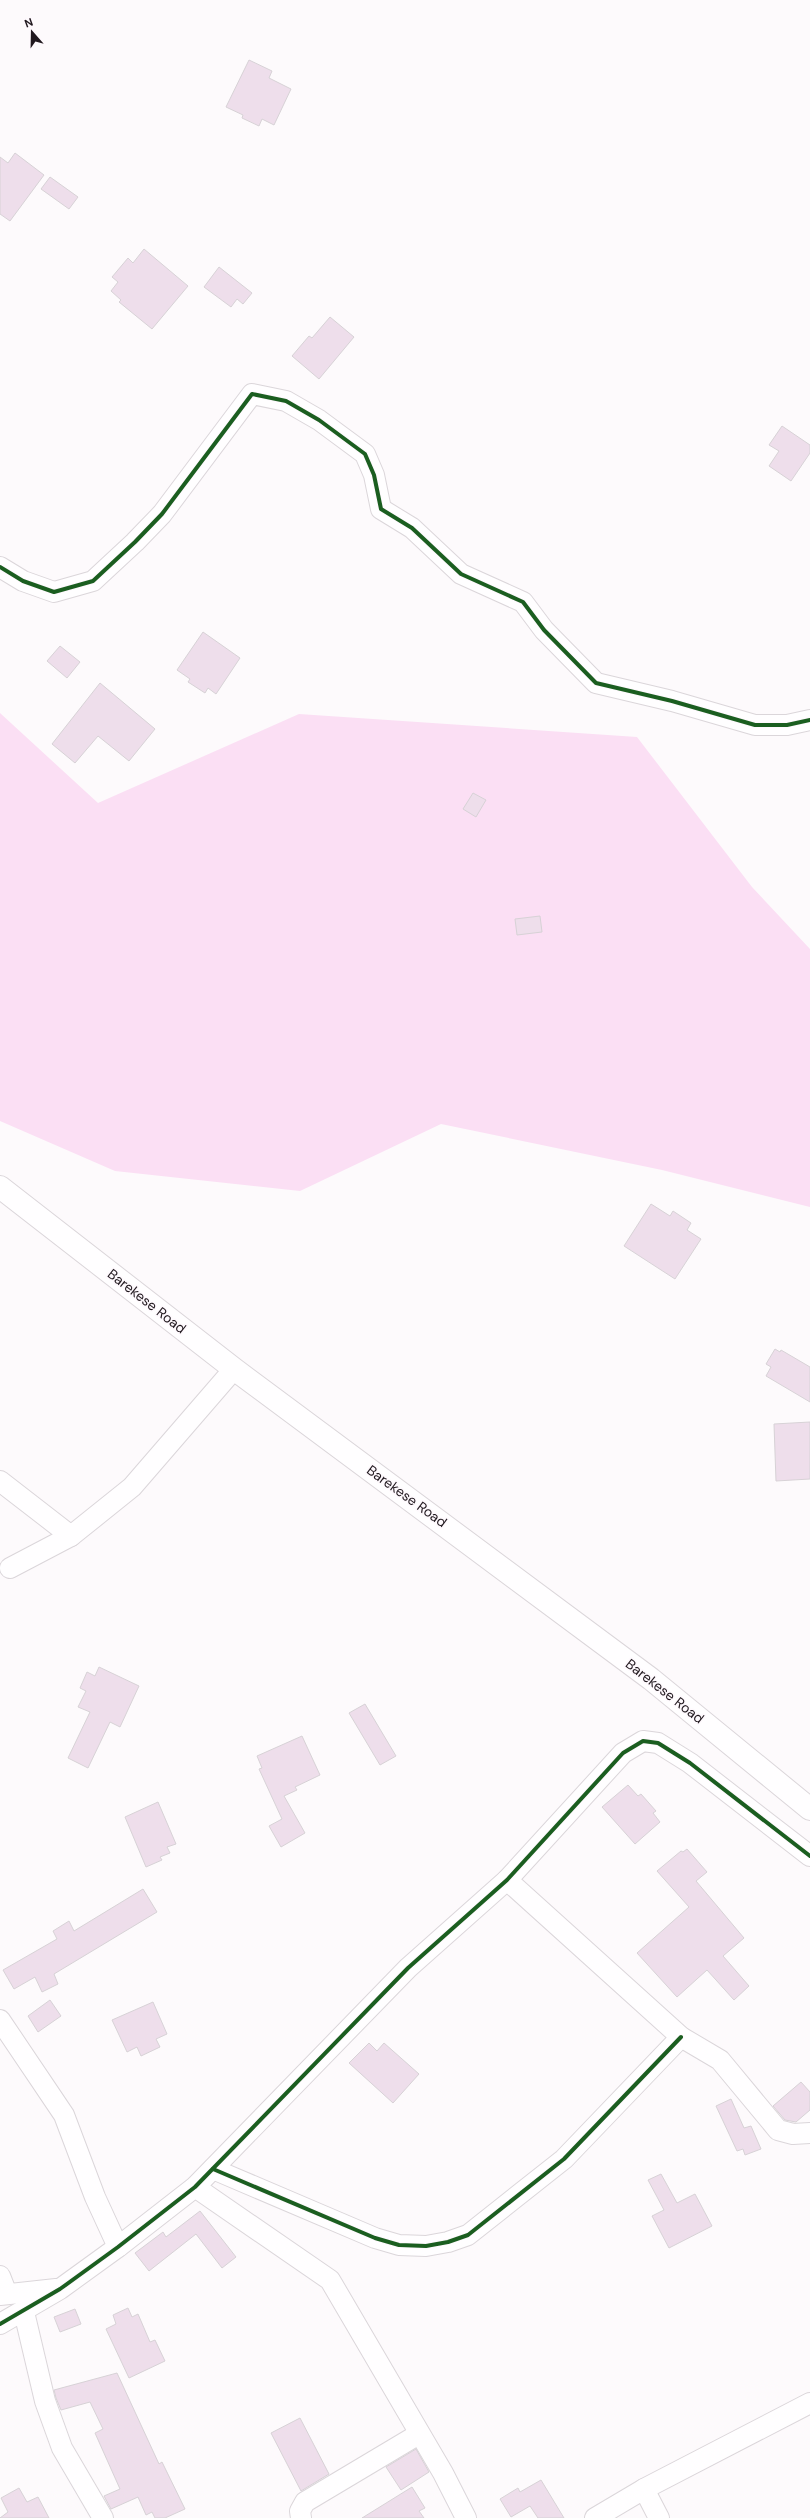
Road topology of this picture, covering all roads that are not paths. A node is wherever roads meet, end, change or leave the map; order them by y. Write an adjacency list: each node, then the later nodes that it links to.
1 (0, 567): 2 (street)
2 (810, 720)
3 (2, 1191): 4 (main road, Barekese Road)
4 (234, 1369): 6 (street); 8 (main road, Barekese Road)
5 (0, 1482): 6 (street)
6 (71, 1536): 7 (street)
7 (10, 1568)
8 (810, 1809)
9 (810, 1856): 10 (street)
10 (507, 1880): 12 (street); 14 (street)
11 (2, 2028): 16 (street)
12 (681, 2037): 13 (street); 14 (street)
13 (810, 2133)
14 (212, 2169): 15 (street)
15 (195, 2187): 16 (street); 22 (street)
16 (118, 2247): 18 (street)
17 (2, 2288): 18 (street)
18 (60, 2289): 19 (street)
19 (24, 2312): 20 (street); 24 (street)
20 (0, 2324)
21 (810, 2403): 23 (street)
22 (419, 2434): 25 (street); 26 (street)
23 (644, 2489): 27 (street); 28 (street)
24 (103, 2518)
25 (301, 2518)
26 (466, 2518)
27 (595, 2518)
28 (659, 2518)

